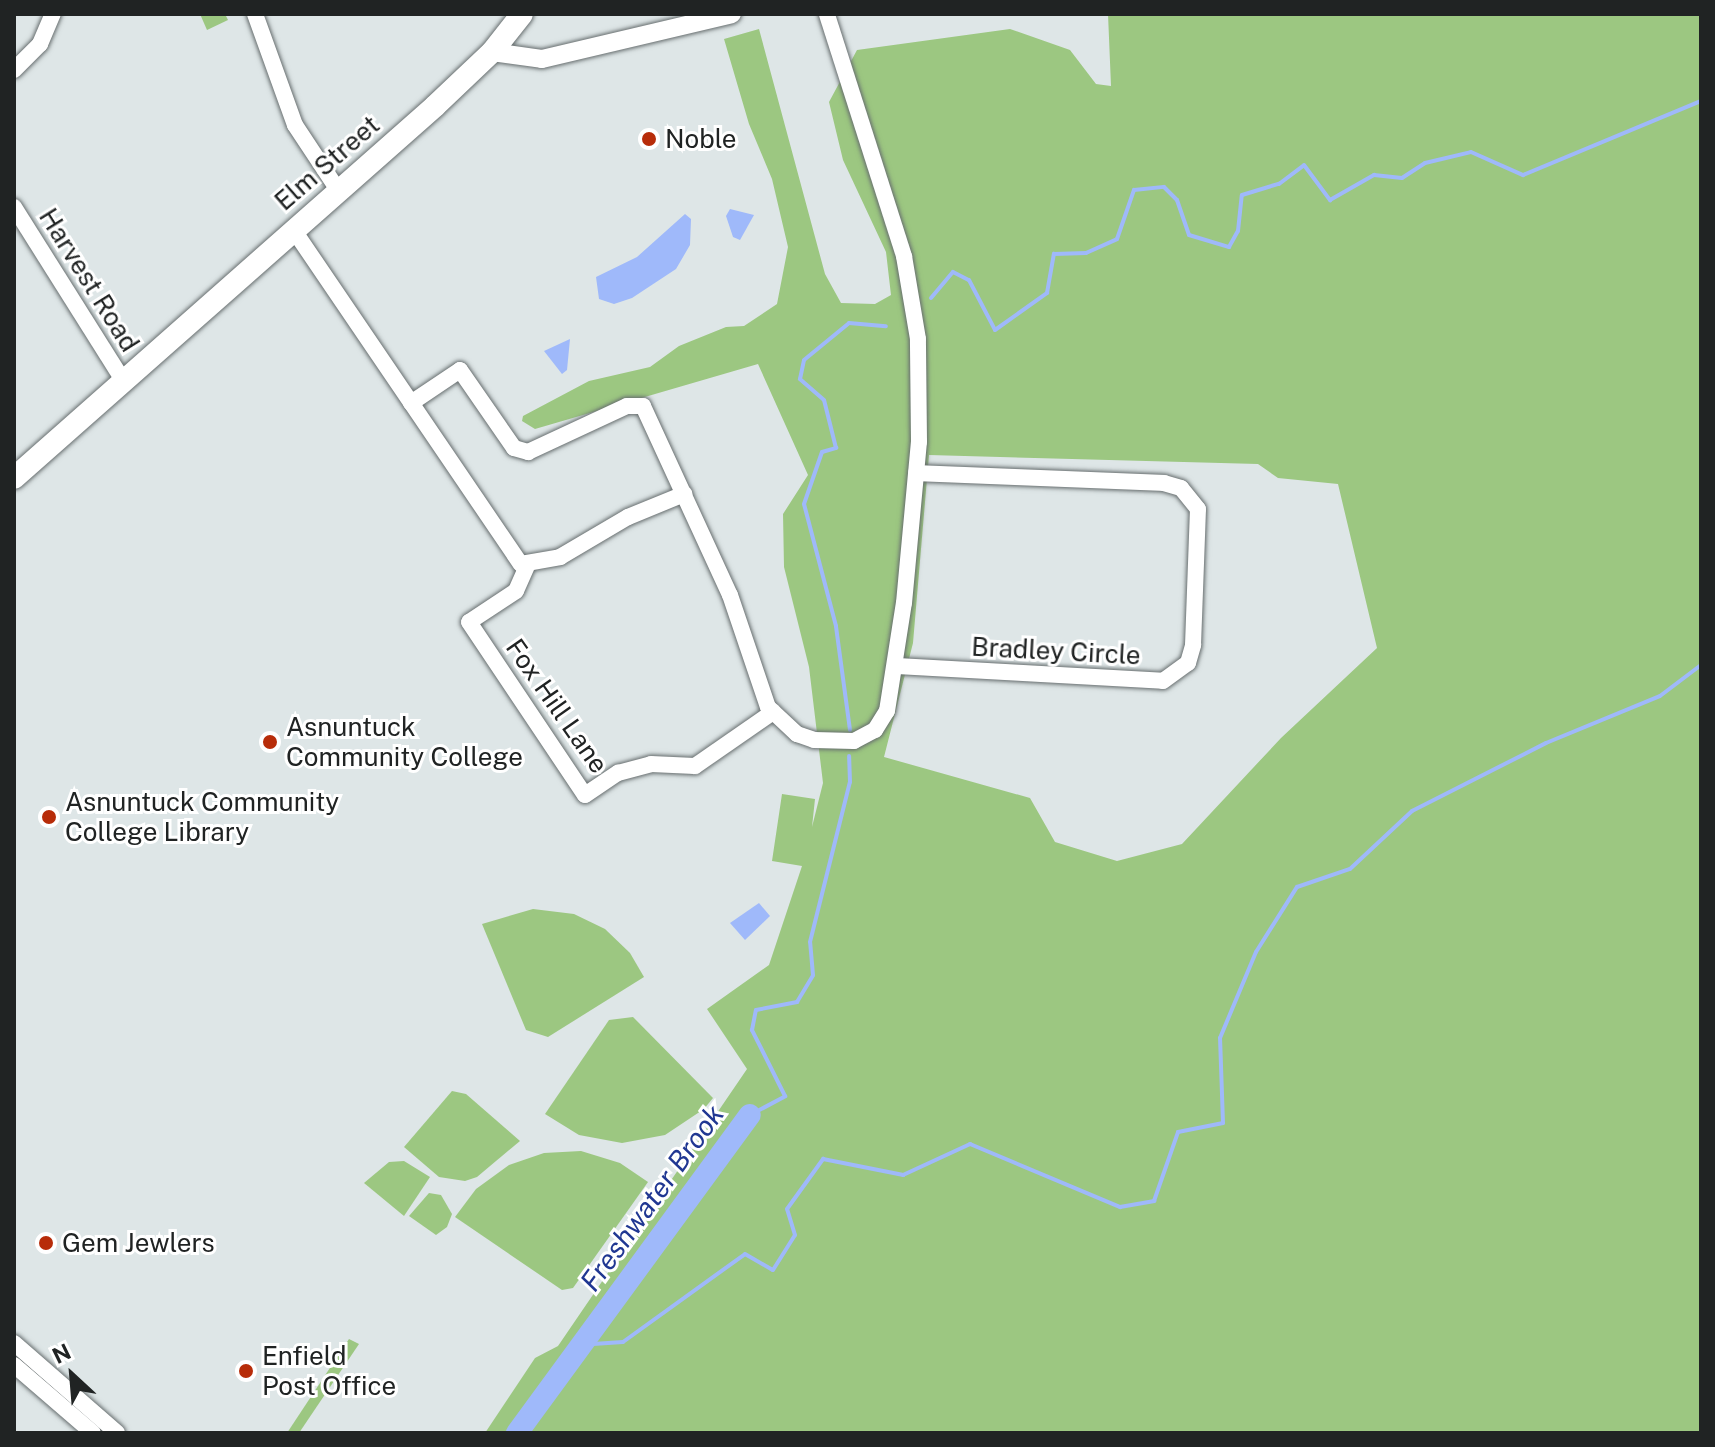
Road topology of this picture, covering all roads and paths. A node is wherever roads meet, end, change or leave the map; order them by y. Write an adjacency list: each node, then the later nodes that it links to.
1 (53, 14): 7 (street)
2 (255, 14): 8 (street)
3 (522, 14): 6 (main road, Elm Street)
4 (732, 14): 6 (street)
5 (827, 14): 14 (street)
6 (492, 52): 8 (main road, Elm Street)
7 (14, 70)
8 (338, 190): 10 (main road, Elm Street)
9 (14, 207): 11 (street, Harvest Road)
10 (293, 229): 11 (main road, Elm Street); 12 (street)
11 (123, 380): 13 (main road, Elm Street)
12 (411, 403): 15 (street); 16 (street)
13 (17, 470)
14 (916, 473): 17 (street); 17 (street, Bradley Circle)
15 (684, 494): 16 (street); 18 (street)
16 (527, 566): 18 (street, Fox Hill Lane)
17 (897, 666): 18 (street)
18 (773, 712)
19 (18, 1358): 20 (street); 21 (street)
20 (93, 1433)
21 (117, 1433)

